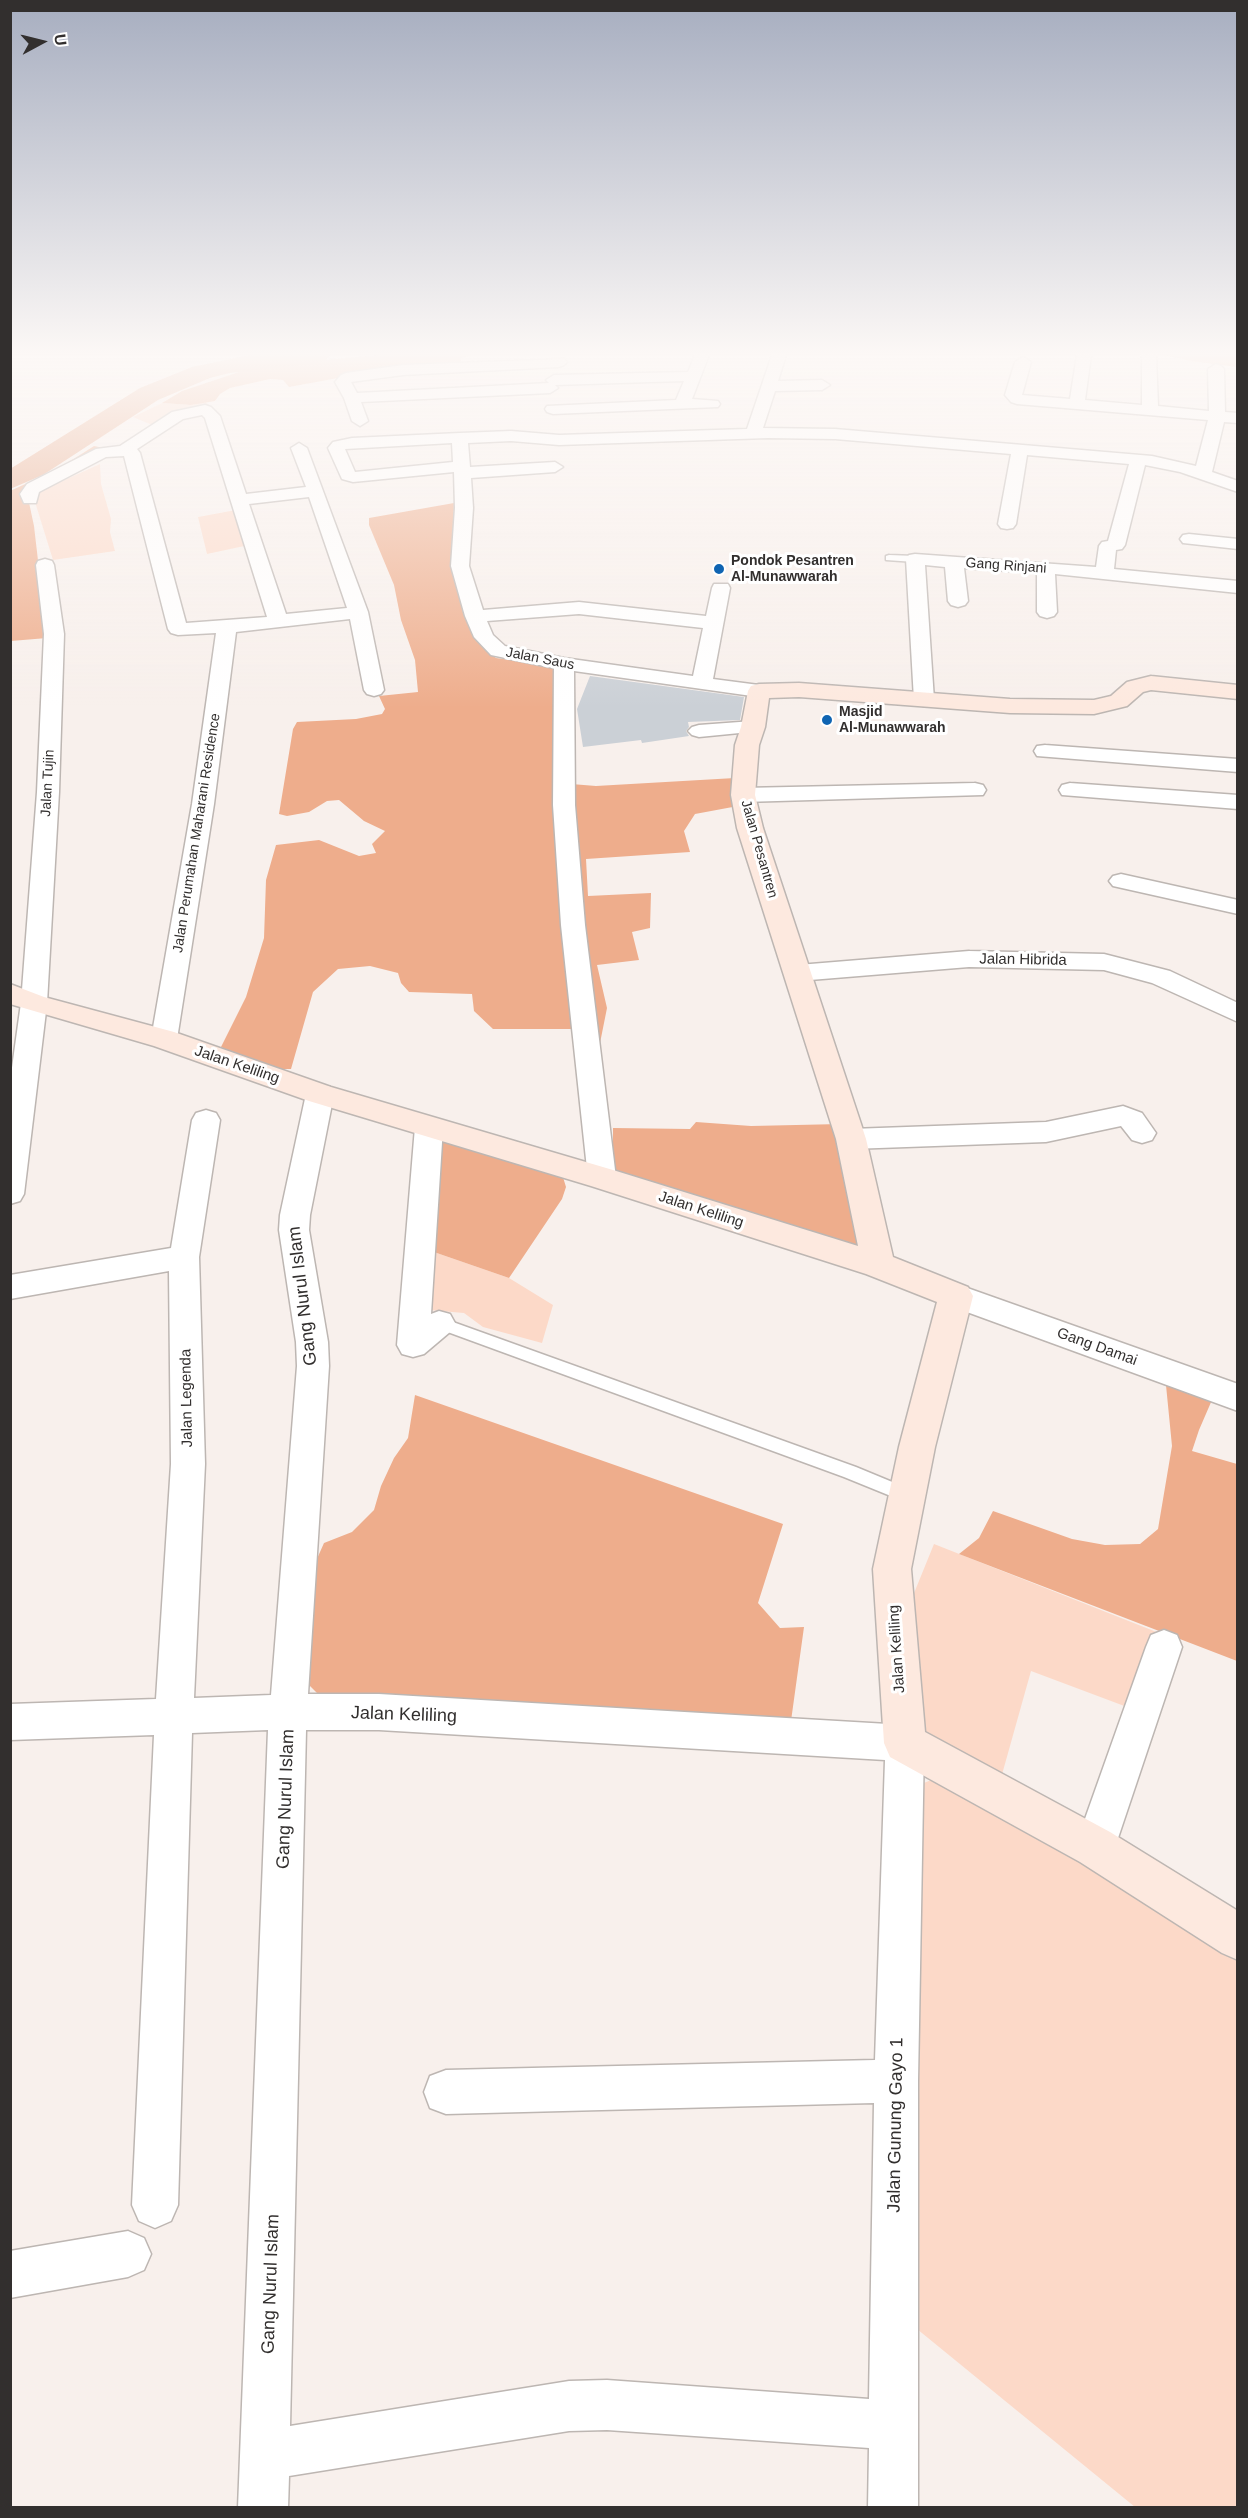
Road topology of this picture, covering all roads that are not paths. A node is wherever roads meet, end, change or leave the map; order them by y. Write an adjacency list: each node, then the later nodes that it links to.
1 (64, 473): 14 (street)
2 (137, 473): 33 (street)
3 (230, 473): 15 (street)
4 (309, 473): 13 (street)
5 (347, 473): 6 (street)
6 (423, 473)
7 (462, 473): 30 (street, Jalan Saus)
8 (1016, 473): 16 (street)
9 (1135, 473): 24 (street)
10 (1198, 473): 11 (street)
11 (1203, 474): 12 (street)
12 (1238, 487)
13 (316, 491): 15 (street); 28 (street)
14 (30, 499)
15 (239, 500): 31 (street)
16 (1007, 525)
17 (1189, 539): 18 (street)
18 (1238, 544)
19 (889, 558): 20 (lane)
20 (915, 559): 21 (street, Gang Rinjani); 39 (street)
21 (954, 562): 23 (street, Gang Rinjani); 27 (street)
22 (45, 565): 51 (street, Jalan Tujin)
23 (1046, 568): 24 (street, Gang Rinjani); 29 (street)
24 (1104, 574): 25 (street, Gang Rinjani)
25 (1238, 587)
26 (721, 588): 32 (street)
27 (958, 601)
28 (358, 612): 31 (street); 36 (street)
29 (1047, 612)
30 (475, 616): 32 (street); 34 (street, Jalan Saus)
31 (278, 621): 33 (street)
32 (712, 623): 35 (street)
33 (227, 627): 53 (street, Jalan Perumahan Maharani Residence)
34 (564, 664): 35 (street, Jalan Saus); 59 (street)
35 (702, 683): 37 (street, Jalan Saus)
36 (374, 690)
37 (759, 690): 39 (street); 40 (street, Jalan Pesantren)
38 (1238, 692): 39 (street)
39 (924, 700)
40 (753, 727): 41 (street); 46 (street, Jalan Pesantren)
41 (699, 730)
42 (1044, 751): 43 (street)
43 (1238, 766)
44 (975, 790): 46 (street)
45 (1070, 790): 47 (street)
46 (743, 795): 50 (street, Jalan Pesantren)
47 (1238, 802)
48 (1121, 881): 49 (street)
49 (1238, 907)
50 (798, 973): 52 (street, Jalan Hibrida); 58 (street, Jalan Pesantren)
51 (22, 998): 53 (street, Jalan Keliling); 60 (street, Jalan Tujin)
52 (1238, 1014)
53 (164, 1039): 54 (street, Jalan Keliling)
54 (320, 1094): 56 (street, Jalan Keliling); 69 (street, Gang Nurul Islam)
55 (206, 1120): 61 (street, Jalan Legenda)
56 (429, 1127): 59 (street, Jalan Keliling); 65 (street)
57 (1142, 1133): 58 (street)
58 (850, 1139): 62 (street, Jalan Pesantren)
59 (602, 1178): 62 (street, Jalan Keliling)
60 (10, 1194)
61 (184, 1257): 63 (street); 70 (street, Jalan Legenda)
62 (878, 1265): 64 (street, Jalan Keliling)
63 (10, 1287)
64 (956, 1296): 66 (street, Gang Damai); 67 (street, Jalan Keliling)
65 (439, 1323): 67 (lane)
66 (1238, 1398)
67 (908, 1496): 72 (street, Jalan Keliling)
68 (1164, 1647): 73 (street)
69 (288, 1712): 70 (street, Jalan Keliling); 72 (street, Jalan Keliling); 81 (street, Gang Nurul Islam)
70 (174, 1715): 71 (street, Jalan Keliling); 77 (street, Jalan Legenda)
71 (10, 1722)
72 (905, 1743): 73 (street, Jalan Keliling); 75 (street, Jalan Gunung Gayo 1)
73 (1095, 1847): 74 (street, Jalan Keliling)
74 (1238, 1937)
75 (896, 2081): 76 (street); 80 (street, Jalan Gunung Gayo 1)
76 (446, 2092)
77 (155, 2205)
78 (128, 2254): 79 (street)
79 (10, 2275)
80 (894, 2425): 81 (street); 83 (street, Jalan Gunung Gayo 1)
81 (266, 2455): 82 (street, Gang Nurul Islam)
82 (263, 2508)
83 (892, 2508)

